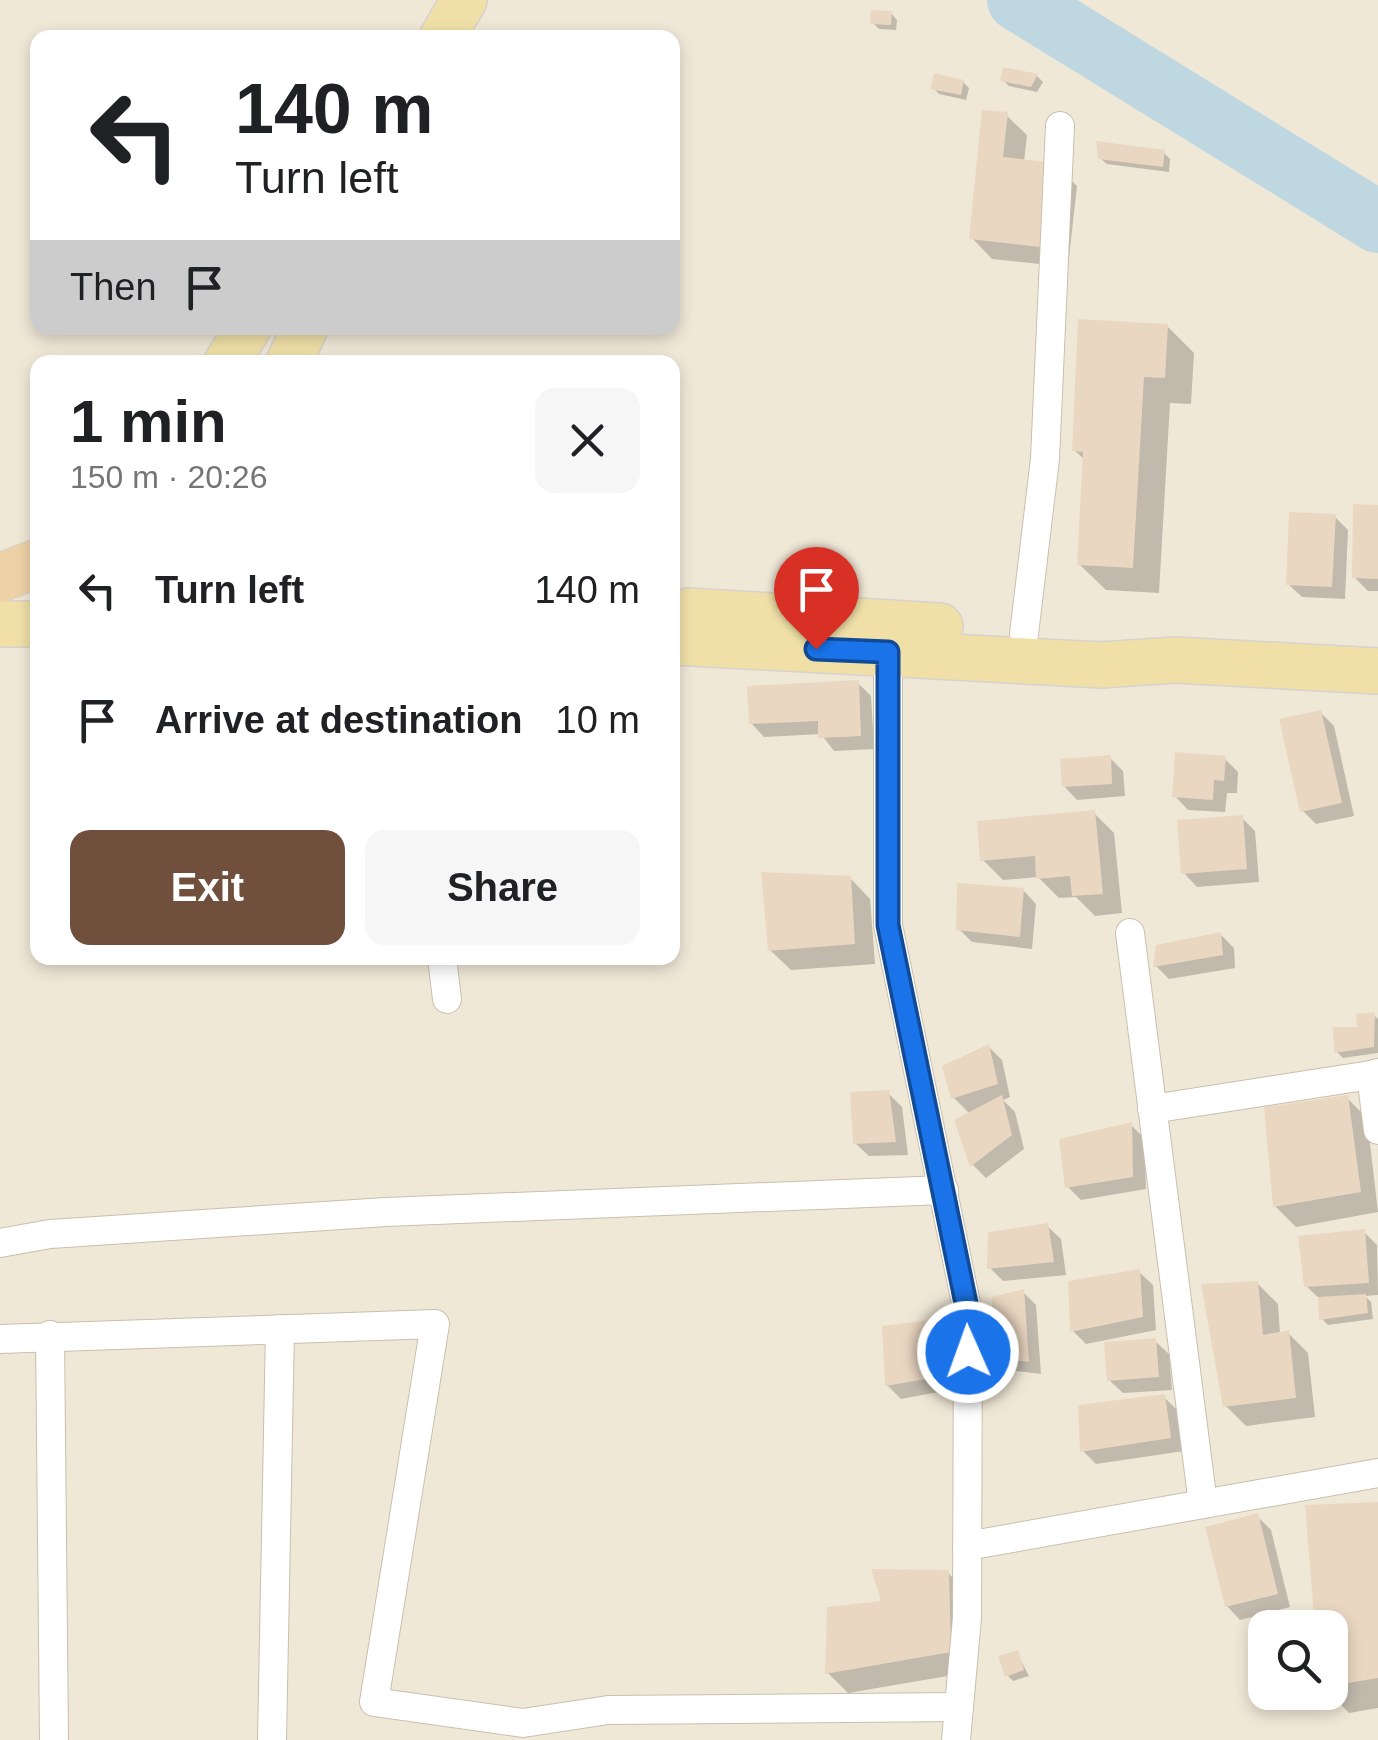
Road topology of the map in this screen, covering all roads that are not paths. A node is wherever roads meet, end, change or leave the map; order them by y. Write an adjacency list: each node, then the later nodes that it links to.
1 (464, 0): 2 (main road)
2 (447, 30)
3 (1060, 126): 11 (street)
4 (30, 566): 5 (highway)
5 (0, 578)
6 (0, 591): 7 (main road)
7 (30, 592)
8 (680, 611): 11 (main road)
9 (0, 624): 10 (main road)
10 (30, 624)
11 (1024, 634): 14 (main road)
12 (680, 642): 13 (main road)
13 (888, 652): 14 (main road); 22 (street)
14 (1176, 660): 15 (main road)
15 (1378, 671)
16 (1130, 933): 20 (street)
17 (443, 965): 18 (street)
18 (446, 999)
19 (1374, 1074): 20 (street); 21 (street)
20 (1152, 1109): 28 (street)
21 (1378, 1130)
22 (944, 1190): 23 (street); 29 (street)
23 (0, 1243)
24 (280, 1328): 25 (street); 30 (street); 32 (street)
25 (50, 1335): 26 (street); 31 (street)
26 (0, 1339)
27 (1378, 1473): 28 (street)
28 (1203, 1504): 29 (street)
29 (967, 1546): 30 (street)
30 (959, 1706): 33 (street)
31 (54, 1740)
32 (272, 1740)
33 (956, 1740)

